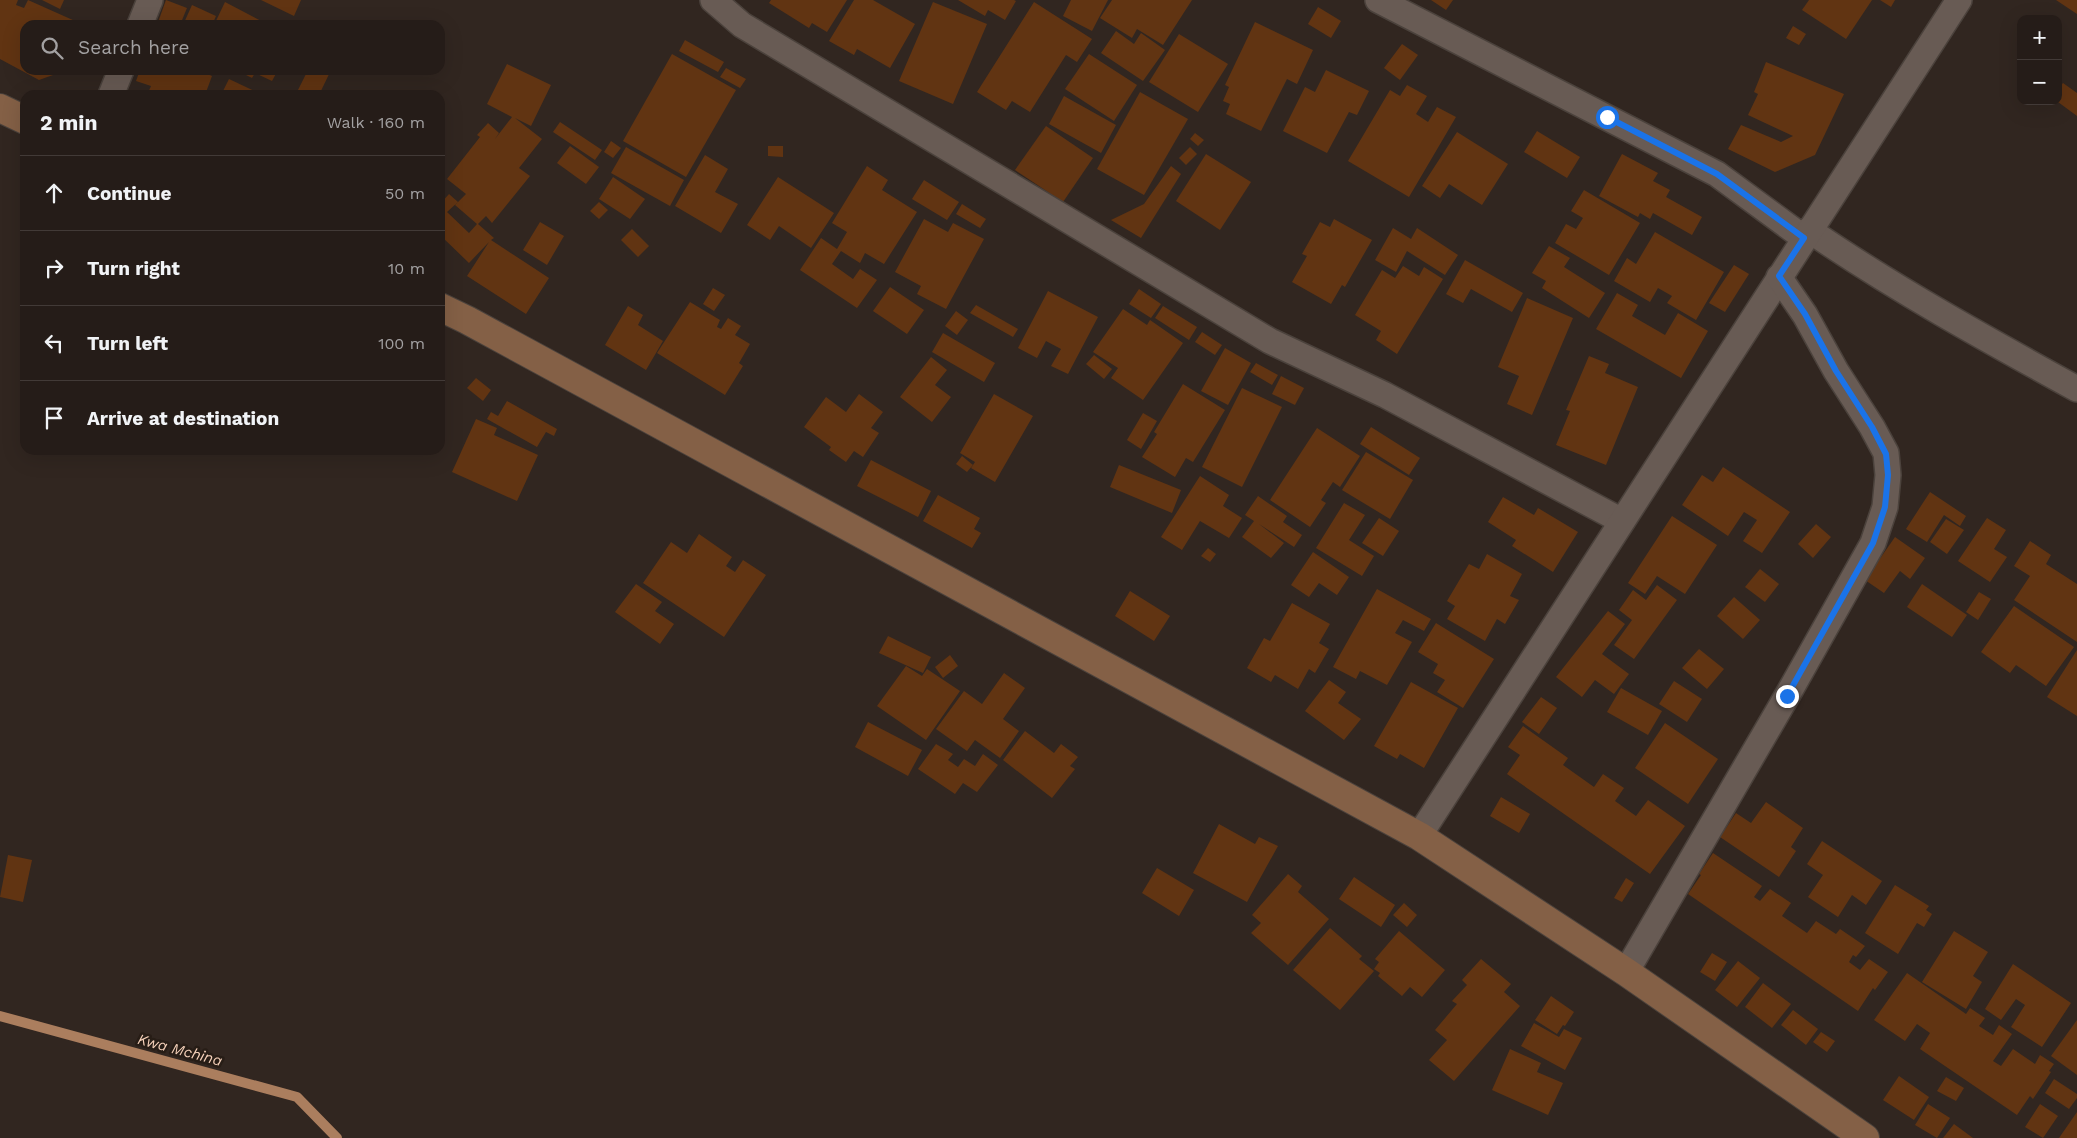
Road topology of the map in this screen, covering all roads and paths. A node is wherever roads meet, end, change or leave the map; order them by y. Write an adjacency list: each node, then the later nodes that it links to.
1 (150, 0): 5 (street)
2 (713, 0): 14 (street)
3 (1378, 0): 10 (street)
4 (1959, 0): 10 (street)
5 (142, 20)
6 (119, 75): 7 (street)
7 (113, 90)
8 (0, 108): 9 (street)
9 (20, 118)
10 (1807, 234): 11 (street); 13 (street)
11 (1779, 276): 14 (street); 16 (street)
12 (445, 310): 15 (street)
13 (2077, 390)
14 (1622, 521): 15 (street)
15 (1419, 836): 16 (street)
16 (1626, 972): 17 (street)
17 (1865, 1138)

